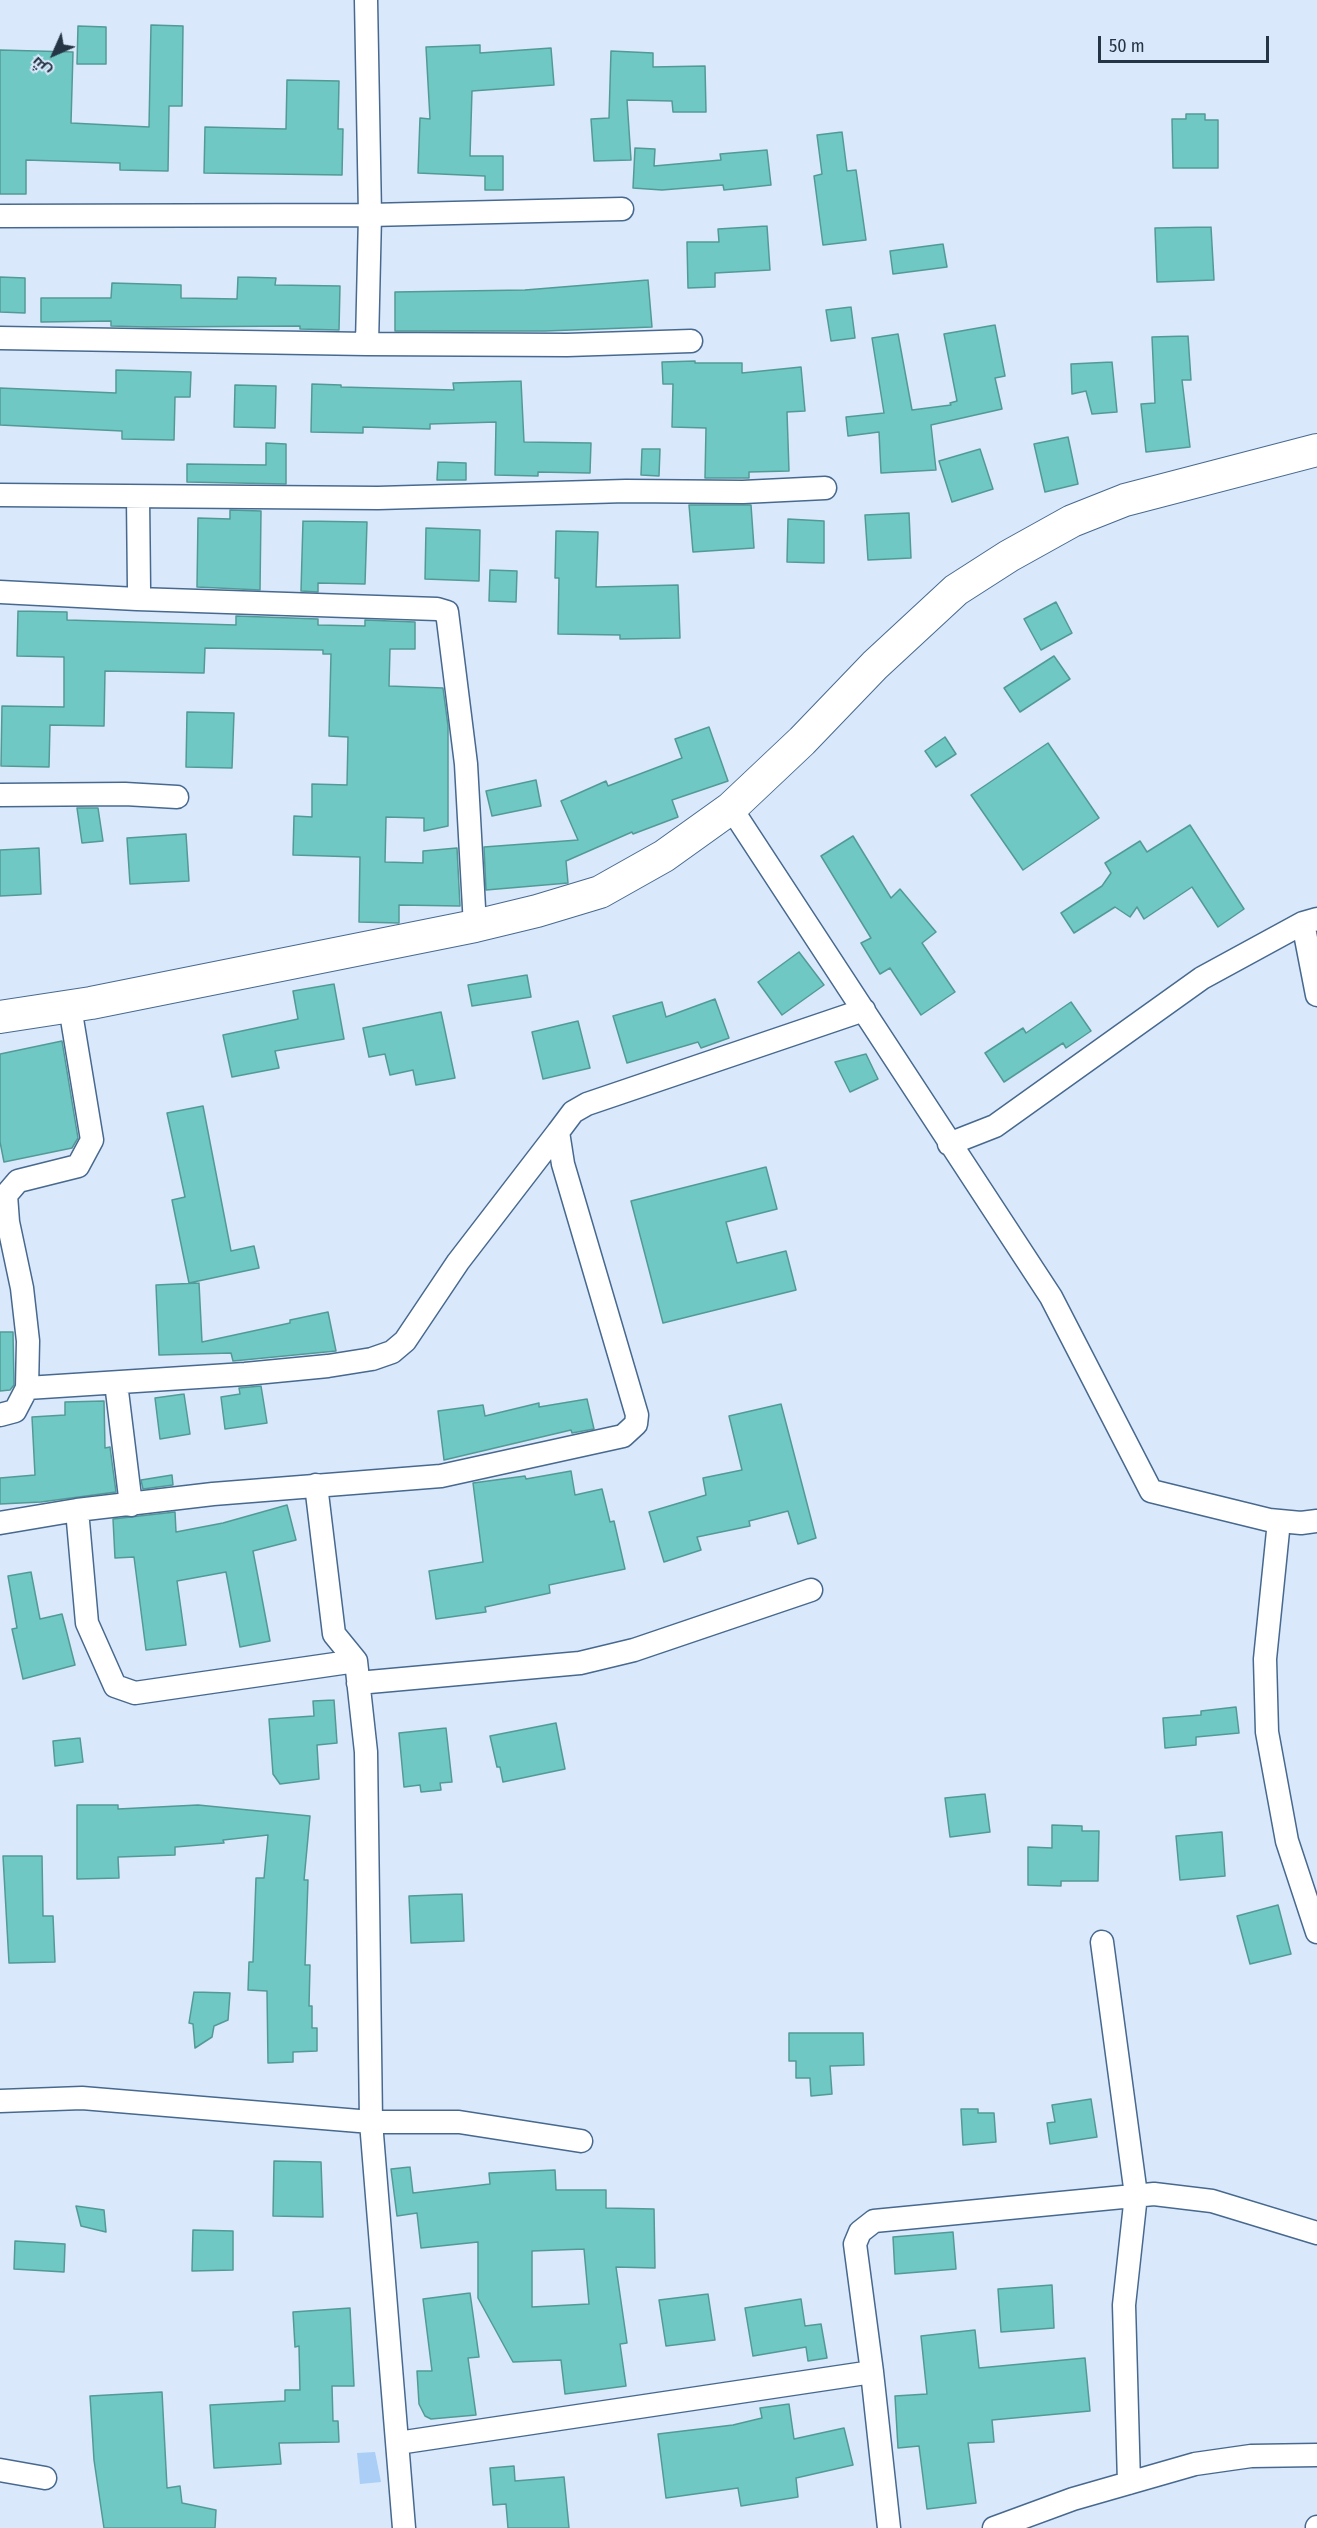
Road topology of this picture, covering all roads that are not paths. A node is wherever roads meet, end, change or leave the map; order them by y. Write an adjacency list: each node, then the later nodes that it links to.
1 (366, 0): 3 (street)
2 (622, 210): 3 (street)
3 (370, 215): 4 (street); 7 (street)
4 (0, 216)
5 (0, 338): 7 (street)
6 (691, 341): 7 (street)
7 (367, 344)
8 (1317, 450): 16 (street)
9 (825, 488): 11 (street)
10 (0, 495): 11 (street)
11 (138, 497): 13 (street)
12 (0, 592): 13 (street)
13 (137, 599): 18 (street)
14 (0, 795): 15 (street)
15 (177, 797)
16 (731, 808): 18 (street); 21 (street)
17 (1310, 921): 19 (street); 24 (street)
18 (475, 926): 20 (street)
19 (1317, 995)
20 (70, 1007): 22 (street); 26 (street)
21 (864, 1010): 23 (street); 24 (street)
22 (0, 1017)
23 (558, 1132): 25 (street); 28 (street)
24 (949, 1144): 31 (street)
25 (116, 1383): 26 (street); 29 (street)
26 (27, 1388): 27 (street)
27 (0, 1416)
28 (316, 1485): 29 (street); 35 (street)
29 (131, 1505): 30 (street)
30 (77, 1510): 33 (street); 35 (street)
31 (1280, 1521): 32 (street); 36 (street)
32 (1317, 1521)
33 (0, 1523)
34 (811, 1590): 35 (street)
35 (357, 1672): 39 (street)
36 (1317, 1932)
37 (1102, 1942): 41 (street)
38 (0, 2101): 39 (street)
39 (370, 2122): 40 (street); 44 (street)
40 (581, 2141)
41 (1136, 2195): 42 (street); 43 (street); 48 (street)
42 (1317, 2233)
43 (872, 2372): 44 (street); 50 (street)
44 (398, 2444): 49 (street)
45 (1317, 2455): 48 (street)
46 (0, 2470): 47 (street)
47 (45, 2478)
48 (1130, 2483): 51 (street)
49 (404, 2528)
50 (889, 2528)
51 (994, 2528)

